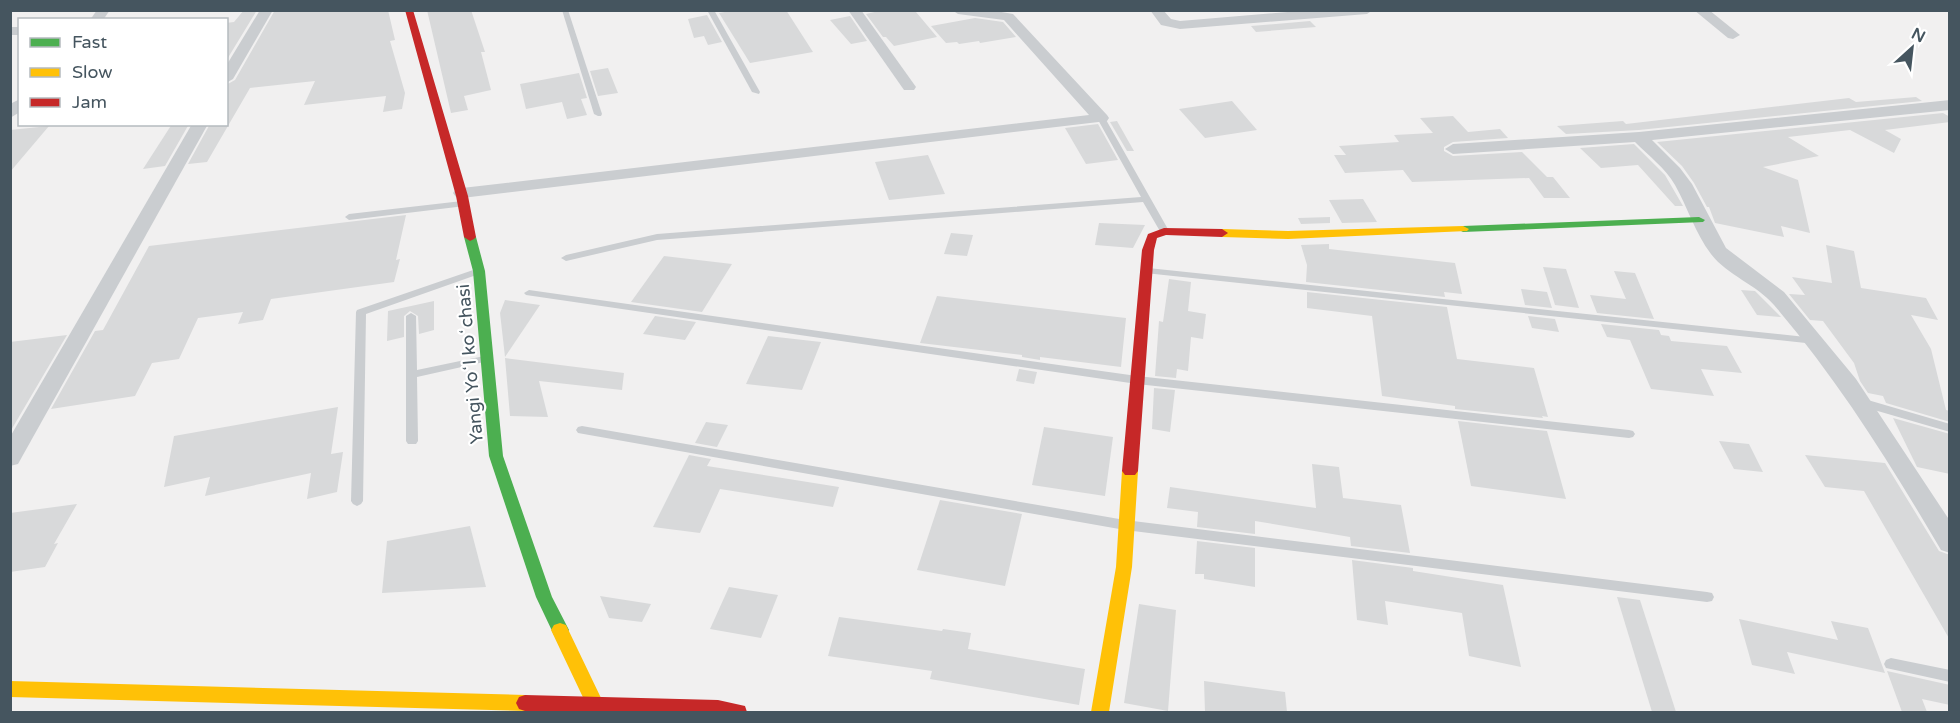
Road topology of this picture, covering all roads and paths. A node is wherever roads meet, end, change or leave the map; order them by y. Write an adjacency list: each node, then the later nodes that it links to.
1 (267, 10): 12 (street)
2 (409, 10): 21 (street, Yangi Yoʻl koʻchasi)
3 (565, 10): 16 (lane)
4 (710, 10): 14 (lane)
5 (854, 10): 13 (street)
6 (958, 10): 10 (street)
7 (1156, 10): 8 (street)
8 (1367, 10)
9 (1700, 10): 11 (street)
10 (981, 11): 17 (street)
11 (1733, 35)
12 (228, 76)
13 (909, 87)
14 (756, 92)
15 (1950, 105): 19 (street)
16 (598, 114)
17 (1101, 118): 21 (street); 22 (lane)
18 (199, 126): 40 (street)
19 (1639, 137): 20 (street); 24 (street)
20 (1453, 150)
21 (462, 199): 23 (lane); 27 (street, Yangi Yoʻl koʻchasi)
22 (1147, 200): 25 (lane); 26 (lane)
23 (349, 218)
24 (1699, 220): 25 (street); 31 (street)
25 (1164, 231): 28 (street)
26 (566, 258)
27 (479, 271): 32 (street, Yangi Yoʻl koʻchasi); 41 (lane)
28 (1147, 271): 31 (lane); 34 (street)
29 (529, 293): 34 (lane)
30 (411, 316): 33 (lane)
31 (1817, 341): 35 (street)
32 (487, 358): 33 (lane); 48 (street, Yangi Yoʻl koʻchasi)
33 (412, 375): 39 (lane)
34 (1137, 380): 38 (lane); 42 (street)
35 (1860, 402): 36 (lane); 43 (street)
36 (1950, 428)
37 (582, 430): 42 (lane)
38 (1629, 434)
39 (412, 441)
40 (10, 458)
41 (357, 501)
42 (1125, 525): 44 (lane); 50 (street)
43 (1950, 543)
44 (1707, 597)
45 (1891, 664): 46 (lane)
46 (1950, 676)
47 (10, 689): 48 (street)
48 (593, 708): 49 (street)
49 (738, 712)
50 (1100, 712)

